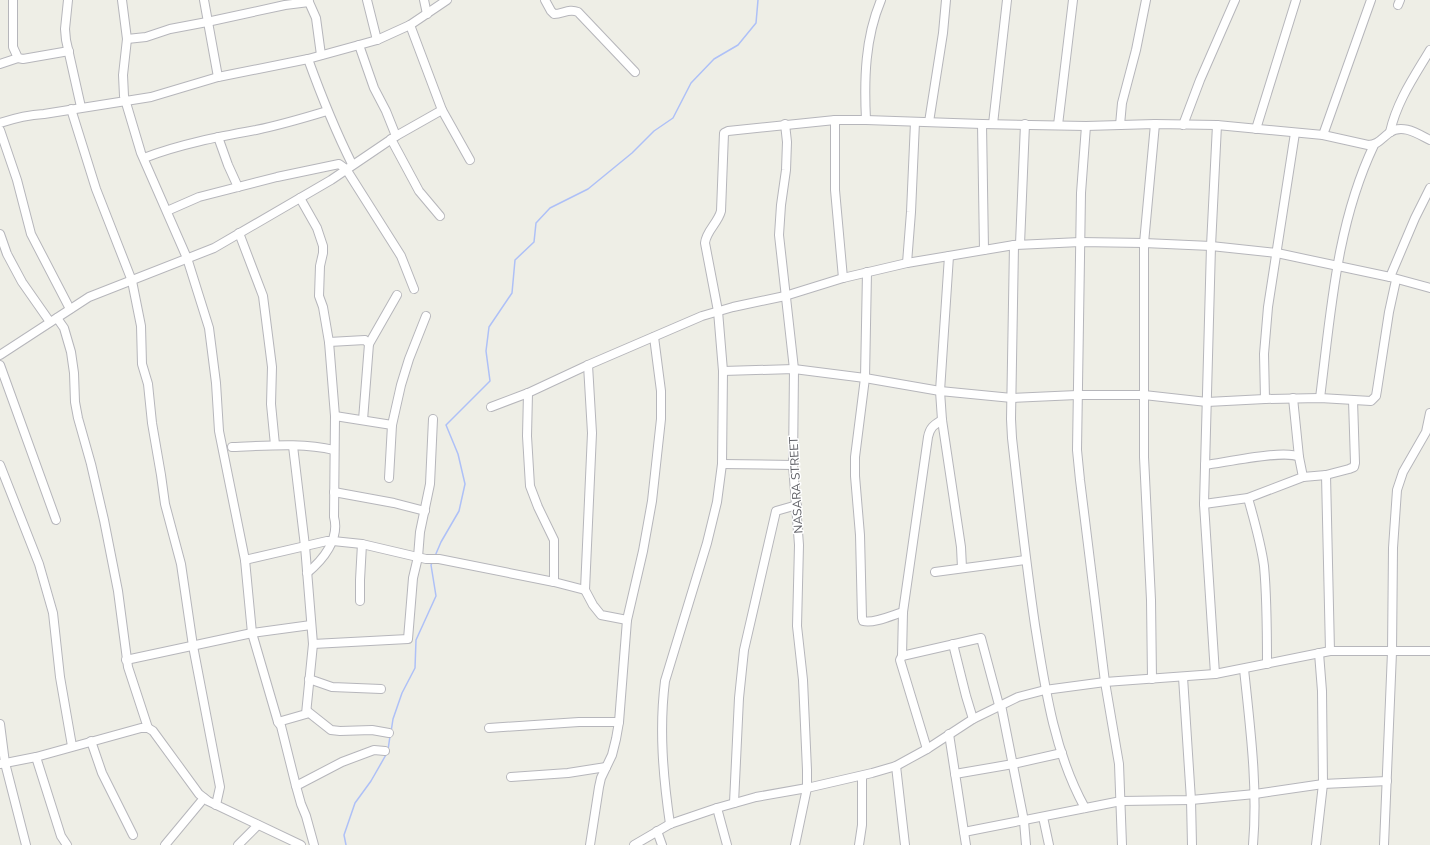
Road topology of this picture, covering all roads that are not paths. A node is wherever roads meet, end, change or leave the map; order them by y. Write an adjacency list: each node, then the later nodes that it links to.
1 (13, 0): 27 (street)
2 (68, 0): 25 (street)
3 (122, 0): 21 (street)
4 (204, 0): 19 (street)
5 (367, 0): 22 (street)
6 (424, 0): 18 (street)
7 (447, 0): 18 (street)
8 (546, 0): 30 (street)
9 (880, 0): 38 (street)
10 (946, 0): 40 (street)
11 (1007, 0): 44 (street)
12 (1073, 0): 47 (street)
13 (1146, 0): 48 (street)
14 (1235, 0): 49 (street)
15 (1296, 0): 52 (street)
16 (1371, 0): 56 (street)
17 (308, 1): 19 (street); 26 (street)
18 (427, 14): 20 (street)
19 (207, 22): 21 (street); 31 (street)
20 (410, 25): 22 (street); 35 (street)
21 (127, 39): 32 (street)
22 (377, 40): 23 (street)
23 (359, 45): 26 (street); 58 (street)
24 (1430, 50): 54 (street)
25 (69, 51): 27 (street); 33 (street)
26 (321, 55): 28 (street)
27 (18, 58): 29 (street)
28 (308, 58): 31 (street); 36 (street)
29 (0, 64)
30 (634, 72)
31 (218, 78): 32 (street)
32 (126, 100): 33 (street); 61 (street)
33 (81, 107): 34 (street)
34 (71, 109): 41 (street); 84 (street)
35 (442, 110): 58 (street); 62 (street)
36 (327, 111): 57 (street); 63 (street)
37 (835, 120): 38 (street); 42 (street); 82 (street)
38 (866, 120): 39 (street)
39 (915, 122): 40 (street); 79 (street)
40 (929, 122): 43 (street)
41 (0, 123)
42 (785, 124): 88 (street, NASARA STREET); 90 (street)
43 (982, 124): 44 (street); 75 (street)
44 (993, 124): 45 (street)
45 (1025, 124): 47 (street); 73 (street)
46 (1155, 124): 48 (street); 49 (street); 72 (street)
47 (1058, 125): 51 (street)
48 (1120, 125): 51 (street)
49 (1183, 125): 50 (street)
50 (1217, 125): 52 (street); 74 (street)
51 (1086, 126): 71 (street)
52 (1256, 129): 55 (street)
53 (0, 130): 89 (street)
54 (1390, 132): 59 (street); 60 (street)
55 (1295, 133): 56 (street); 76 (street)
56 (1323, 135): 60 (street)
57 (218, 136): 61 (street); 64 (street)
58 (394, 137): 63 (street); 68 (street)
59 (1430, 140)
60 (1374, 145): 80 (street)
61 (144, 158): 67 (street)
62 (470, 160)
63 (349, 166): 64 (street); 66 (street); 86 (street)
64 (238, 187): 67 (street)
65 (1430, 188): 83 (street)
66 (300, 198): 69 (street); 95 (street)
67 (167, 211): 78 (street)
68 (440, 216)
69 (239, 233): 78 (street); 120 (street)
70 (0, 234): 93 (street)
71 (1080, 242): 72 (street); 73 (street); 105 (street)
72 (1144, 243): 74 (street); 106 (street)
73 (1017, 244): 75 (street); 107 (street)
74 (1211, 246): 76 (street); 112 (street)
75 (984, 250): 77 (street)
76 (1277, 253): 80 (street); 110 (street)
77 (949, 256): 79 (street); 103 (street)
78 (187, 258): 84 (street); 142 (street)
79 (907, 263): 81 (street)
80 (1336, 265): 83 (street); 109 (street)
81 (867, 272): 82 (street); 102 (street)
82 (843, 278): 88 (street)
83 (1393, 278): 85 (street); 111 (street)
84 (132, 281): 89 (street); 156 (street)
85 (1430, 288)
86 (414, 289)
87 (397, 294): 96 (street)
88 (785, 296): 90 (street); 100 (street, NASARA STREET)
89 (70, 309): 92 (street)
90 (718, 311): 94 (street); 101 (street)
91 (426, 316): 119 (street)
92 (57, 318): 93 (street); 162 (street)
93 (50, 322): 97 (street)
94 (654, 337): 99 (street); 151 (street)
95 (329, 342): 96 (street); 115 (street)
96 (369, 344): 117 (street)
97 (0, 355)
98 (0, 365): 137 (street)
99 (588, 366): 104 (street); 148 (street)
100 (794, 369): 101 (street); 102 (street); 126 (street, NASARA STREET)
101 (723, 371): 125 (street)
102 (865, 378): 103 (street); 150 (street)
103 (940, 391): 107 (street); 118 (street)
104 (528, 393): 113 (street); 147 (street)
105 (1077, 395): 106 (street); 107 (street); 169 (street)
106 (1144, 395): 112 (street); 168 (street)
107 (1012, 398): 143 (street)
108 (1293, 398): 109 (street); 110 (street); 124 (street)
109 (1320, 398): 111 (street)
110 (1265, 399): 112 (street)
111 (1353, 400): 129 (street)
112 (1207, 402): 128 (street)
113 (491, 407)
114 (1430, 413): 158 (street)
115 (335, 416): 117 (street); 123 (street)
116 (433, 419): 136 (street)
117 (363, 420): 119 (street)
118 (942, 420): 144 (street); 150 (street)
119 (392, 425): 131 (street)
120 (275, 445): 121 (street); 122 (street)
121 (293, 446): 123 (street); 140 (street)
122 (232, 447)
123 (334, 450): 132 (street)
124 (1299, 457): 128 (street); 130 (street)
125 (722, 464): 126 (street); 209 (street)
126 (793, 464): 135 (street, NASARA STREET)
127 (0, 465): 183 (street)
128 (1204, 465): 134 (street)
129 (1326, 475): 130 (street); 157 (street)
130 (1303, 477): 133 (street)
131 (390, 478)
132 (334, 492): 136 (street); 138 (street)
133 (1248, 498): 134 (street); 163 (street)
134 (1204, 504): 165 (street)
135 (797, 505): 198 (street, NASARA STREET); 203 (street)
136 (425, 511): 141 (street)
137 (56, 520)
138 (333, 541): 139 (street); 140 (street); 146 (street)
139 (362, 544): 141 (street); 149 (street)
140 (305, 546): 142 (street); 146 (street)
141 (418, 557): 147 (street); 154 (street)
142 (246, 560): 153 (street)
143 (1025, 560): 144 (street); 171 (street)
144 (962, 568): 145 (street)
145 (935, 572)
146 (307, 573): 152 (street)
147 (554, 582): 148 (street)
148 (585, 590): 151 (street)
149 (360, 601)
150 (904, 612): 161 (street)
151 (626, 620): 176 (street)
152 (311, 624): 153 (street); 154 (street)
153 (252, 633): 156 (street); 175 (street)
154 (313, 644): 167 (street)
155 (953, 644): 161 (street); 172 (street); 174 (street)
156 (193, 646): 162 (street); 204 (street)
157 (1330, 651): 158 (street); 160 (street)
158 (1392, 652): 159 (street); 195 (street)
159 (1430, 652)
160 (1319, 653): 163 (street); 196 (street)
161 (902, 656): 184 (street)
162 (126, 660): 178 (street)
163 (1267, 664): 164 (street)
164 (1244, 669): 165 (street); 199 (street)
165 (1215, 674): 166 (street)
166 (1183, 677): 168 (street); 201 (street)
167 (309, 679): 170 (street); 173 (street)
168 (1152, 679): 169 (street)
169 (1105, 682): 171 (street); 202 (street)
170 (381, 689)
171 (1045, 690): 172 (street); 186 (street)
172 (1000, 705): 174 (street); 189 (street)
173 (307, 711): 175 (street); 180 (street)
174 (973, 718): 181 (street)
175 (278, 722): 197 (street)
176 (619, 722): 179 (street); 191 (street)
177 (0, 724): 188 (street)
178 (148, 728): 182 (street); 200 (street)
179 (488, 728)
180 (388, 733)
181 (949, 734): 184 (street); 192 (street)
182 (91, 741): 183 (street); 213 (street)
183 (72, 746): 187 (street)
184 (927, 749): 190 (street)
185 (385, 751): 197 (street)
186 (1062, 753): 189 (street); 206 (street)
187 (36, 757): 188 (street); 215 (street)
188 (2, 764): 214 (street)
189 (1013, 764): 192 (street); 208 (street)
190 (896, 766): 193 (street); 226 (street)
191 (606, 767): 194 (street); 220 (street)
192 (956, 774): 212 (street)
193 (862, 776): 198 (street); 225 (street)
194 (511, 777)
195 (1387, 781): 196 (street); 234 (street)
196 (1323, 784): 199 (street); 233 (street)
197 (296, 786): 219 (street)
198 (807, 788): 203 (street); 224 (street, NASARA STREET)
199 (1255, 794): 201 (street); 232 (street)
200 (204, 798): 204 (street); 216 (street)
201 (1191, 800): 202 (street); 231 (street)
202 (1121, 801): 206 (street); 230 (street)
203 (734, 803): 205 (street)
204 (216, 805): 210 (street)
205 (717, 808): 209 (street); 223 (street)
206 (1085, 808): 207 (street)
207 (1043, 817): 208 (street); 229 (street)
208 (1024, 820): 212 (street); 228 (street)
209 (670, 824): 211 (street)
210 (258, 825): 217 (street); 218 (street)
211 (658, 831): 221 (street); 222 (street)
212 (964, 832): 227 (street)
213 (133, 835)
214 (26, 845)
215 (68, 845)
216 (165, 845)
217 (238, 845)
218 (301, 845)
219 (314, 845)
220 (590, 845)
221 (634, 845)
222 (662, 845)
223 (727, 845)
224 (795, 845)
225 (859, 845)
226 (905, 845)
227 (966, 845)
228 (1026, 845)
229 (1049, 845)
230 (1122, 845)
231 (1192, 845)
232 (1253, 845)
233 (1316, 845)
234 (1384, 845)

